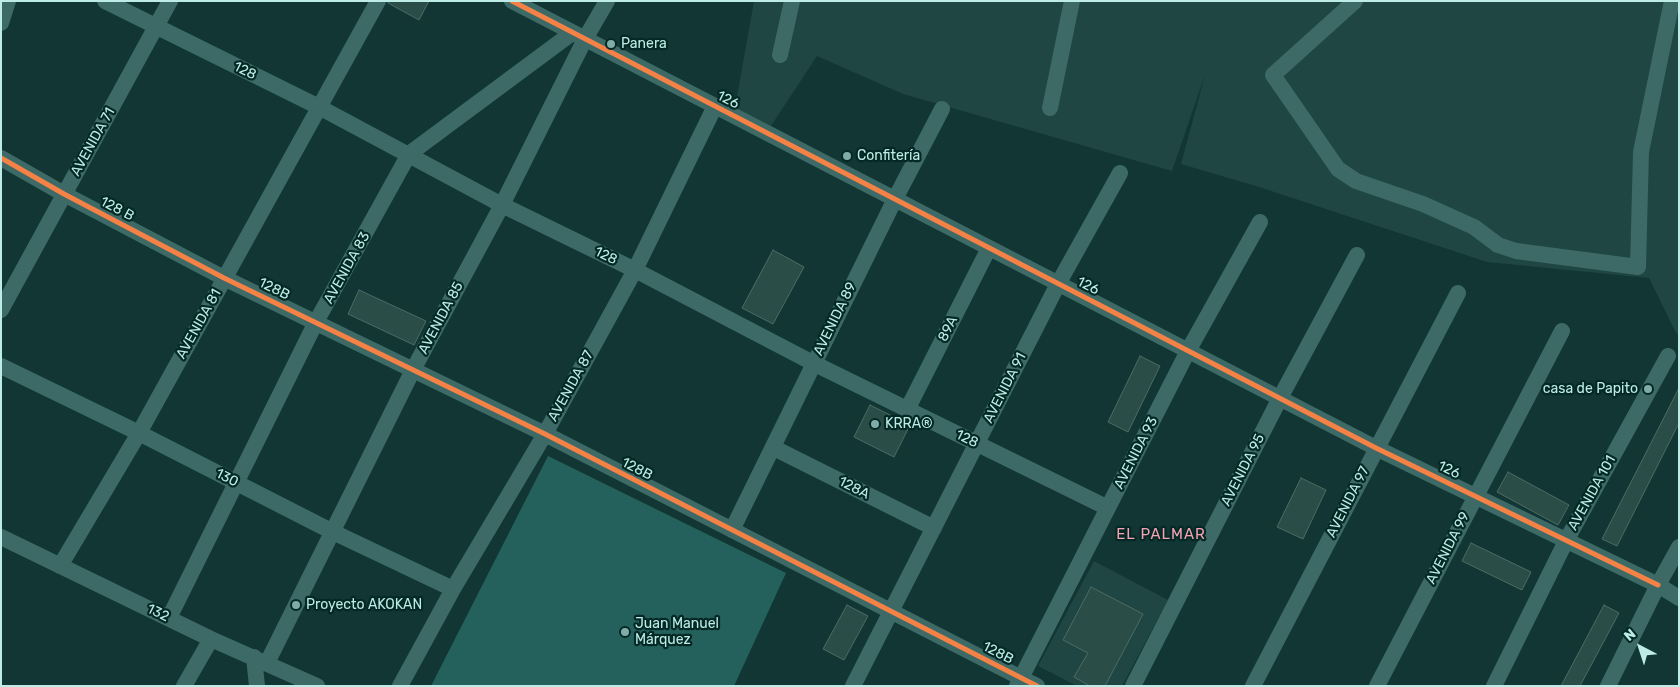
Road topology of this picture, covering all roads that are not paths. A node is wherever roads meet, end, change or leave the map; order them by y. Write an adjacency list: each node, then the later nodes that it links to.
1 (8, 1): 11 (street)
2 (105, 1): 12 (street, 128)
3 (170, 1): 12 (street, AVENIDA 71)
4 (378, 1): 16 (street, AVENIDA 81)
5 (512, 1): 13 (street, 126)
6 (607, 1): 13 (street, AVENIDA 85)
7 (792, 1): 14 (street)
8 (1072, 1): 17 (street)
9 (1355, 1): 10 (street)
10 (1672, 1)
11 (1, 23)
12 (156, 28): 16 (street, 128); 22 (street, AVENIDA 71)
13 (579, 36): 15 (street, 126); 19 (street, AVENIDA 83); 24 (street, AVENIDA 85)
14 (780, 55)
15 (715, 106): 23 (street, 126); 28 (street, AVENIDA 87)
16 (319, 107): 19 (street, 128); 29 (street, AVENIDA 81)
17 (1050, 108)
18 (942, 109): 23 (street, AVENIDA 89)
19 (409, 154): 24 (street, 128); 33 (street, AVENIDA 83)
20 (1, 158): 22 (street, 128 B)
21 (1120, 173): 30 (street, AVENIDA 91)
22 (64, 194): 29 (street, 128 B); 32 (street, AVENIDA 71)
23 (895, 199): 26 (street, 126); 37 (street, AVENIDA 89)
24 (502, 205): 28 (street, 128); 39 (street, AVENIDA 85)
25 (1260, 222): 35 (street, AVENIDA 93)
26 (989, 248): 30 (street, 126); 41 (street, 89A)
27 (1357, 255): 40 (street, AVENIDA 95)
28 (635, 270): 37 (street, 128); 43 (street, AVENIDA 87)
29 (224, 278): 33 (street, 128B); 42 (street, AVENIDA 81)
30 (1058, 284): 35 (street, 126); 44 (street, AVENIDA 91)
31 (1458, 293): 46 (street, AVENIDA 97)
32 (1, 310)
33 (316, 322): 39 (street, 128B); 47 (street, AVENIDA 83)
34 (1562, 331): 48 (street, AVENIDA 99)
35 (1188, 351): 40 (street, 126); 49 (street, AVENIDA 93)
36 (1668, 356): 54 (street, AVENIDA 101)
37 (813, 363): 41 (street, 128); 45 (street, AVENIDA 89)
38 (1, 366): 42 (street, 130)
39 (413, 370): 43 (street, 128B); 52 (street, AVENIDA 85)
40 (1280, 398): 46 (street, 126); 71 (street, AVENIDA 95)
41 (907, 410): 44 (street, 128)
42 (139, 433): 47 (street, 130); 56 (street, AVENIDA 81)
43 (545, 434): 51 (street, 128B); 58 (street, AVENIDA 87)
44 (976, 444): 49 (street, 128); 50 (street, AVENIDA 91)
45 (774, 448): 50 (street, 128A); 51 (street, AVENIDA 89)
46 (1376, 448): 48 (street, 126); 72 (street, AVENIDA 97)
47 (237, 483): 52 (street, 130); 61 (street, AVENIDA 83)
48 (1475, 496): 54 (street, 126); 73 (street, AVENIDA 99)
49 (1108, 508): 64 (street, AVENIDA 93)
50 (934, 528): 60 (street, AVENIDA 91)
51 (732, 530): 60 (street, 128B)
52 (333, 532): 58 (street, 130); 63 (street, AVENIDA 85)
53 (1, 537): 56 (street, 132)
54 (1566, 541): 57 (street, 126); 74 (street, AVENIDA 101)
55 (1679, 547): 57 (street)
56 (60, 566): 61 (street, 132)
57 (1658, 585): 59 (street, 126); 75 (street)
58 (453, 589): 68 (street, AVENIDA 87)
59 (1679, 598)
60 (890, 612): 64 (street, 128B); 69 (street, AVENIDA 91)
61 (169, 618): 62 (street, 132)
62 (211, 639): 63 (street, 132); 65 (street)
63 (260, 660): 66 (street); 67 (street, 132)
64 (1019, 682): 70 (street, 128B)
65 (184, 686)
66 (257, 686)
67 (317, 686)
68 (400, 686)
69 (853, 686)
70 (1037, 686)
71 (1133, 686)
72 (1253, 686)
73 (1377, 686)
74 (1494, 686)
75 (1608, 686)

